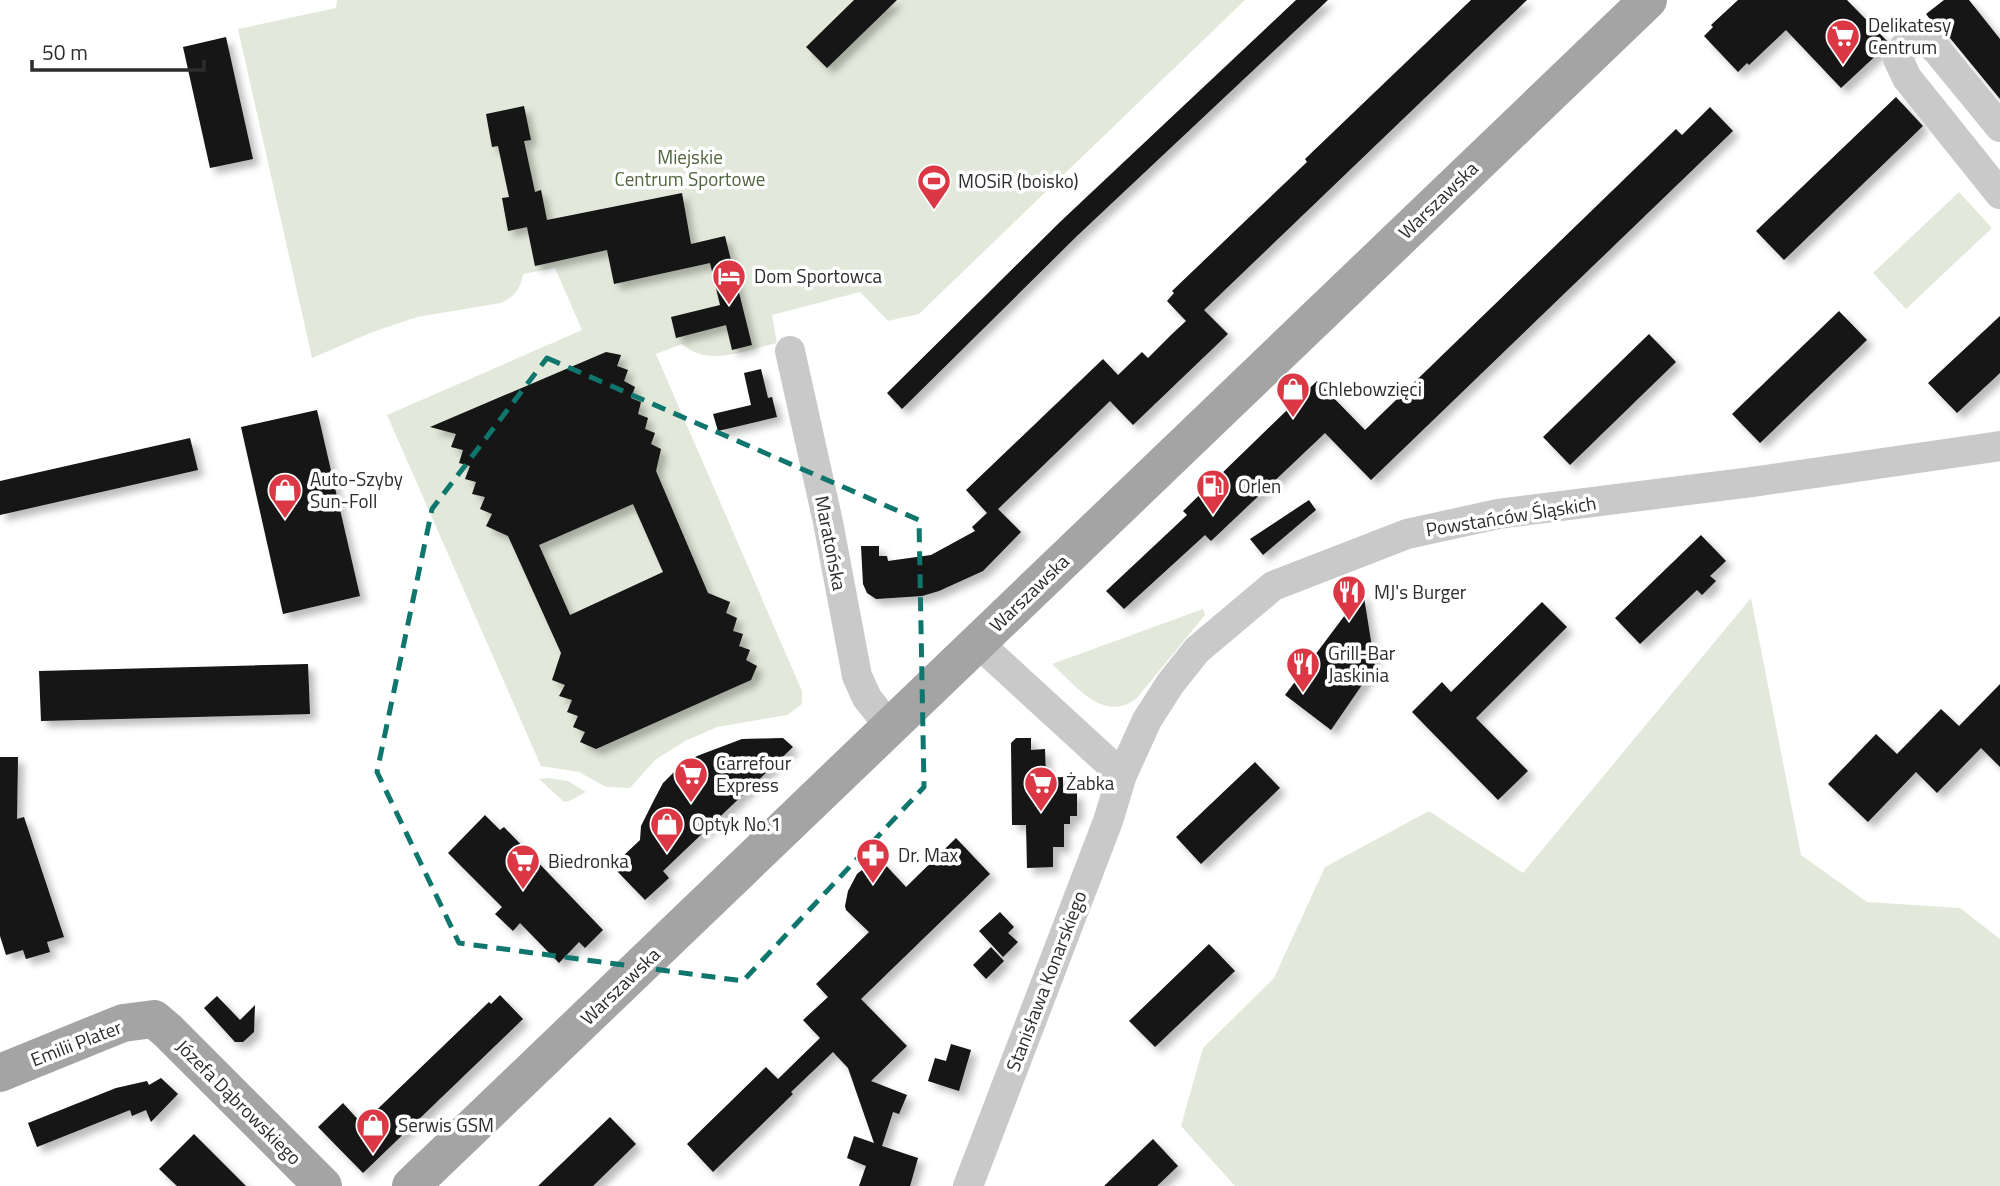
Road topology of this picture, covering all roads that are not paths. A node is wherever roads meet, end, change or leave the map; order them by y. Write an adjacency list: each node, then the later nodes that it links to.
1 (1647, 0): 6 (main road, Warszawska)
2 (2000, 127): 3 (street)
3 (2000, 194)
4 (790, 351): 7 (street, Maratońska)
5 (2000, 446): 8 (street, Powstańców Śląskich)
6 (978, 643): 7 (main road, Warszawska); 8 (street)
7 (890, 727): 12 (main road, Warszawska)
8 (1122, 775): 13 (street, Stanisława Konarskiego)
9 (154, 1019): 10 (main road, Emilii Plater); 11 (main road, Józefa Dąbrowskiego)
10 (0, 1073)
11 (324, 1186)
12 (411, 1186)
13 (968, 1186)

